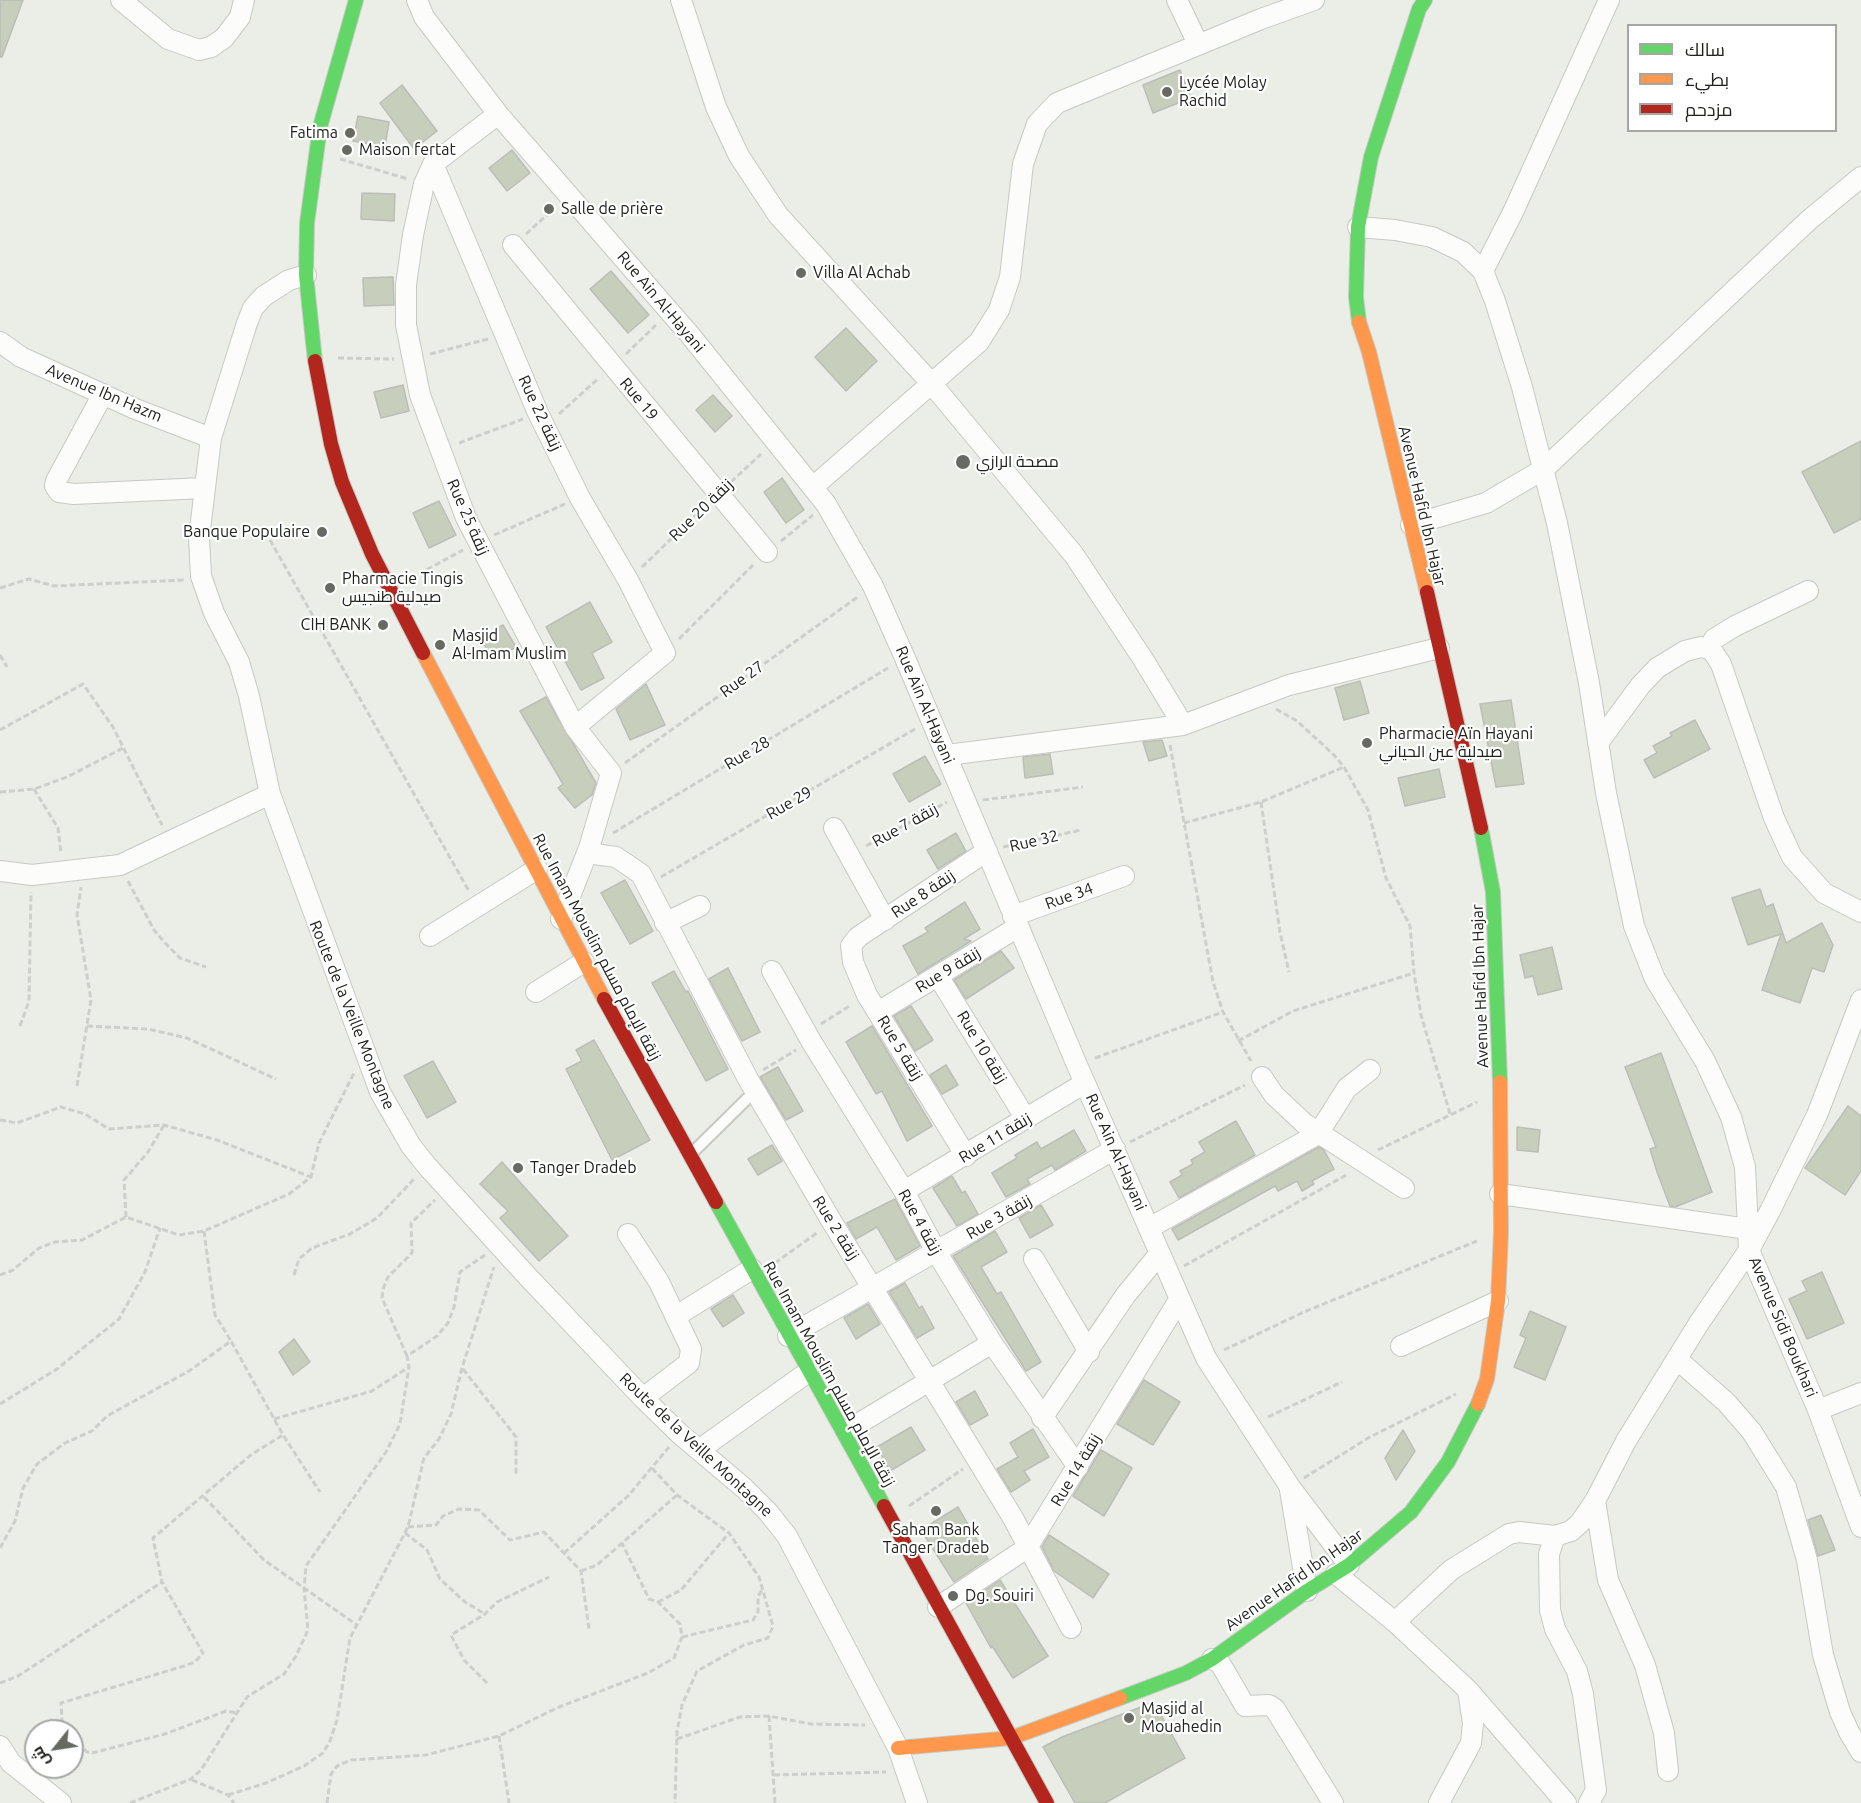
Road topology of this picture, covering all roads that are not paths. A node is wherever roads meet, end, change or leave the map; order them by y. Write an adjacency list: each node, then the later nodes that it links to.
1 (120, 0): 2 (street)
2 (244, 0)
3 (356, 0): 12 (street, Rue Imam Mouslim زنقة الإمام مسلم)
4 (681, 0): 21 (street)
5 (1177, 0): 11 (street)
6 (1314, 0): 11 (street)
7 (1609, 0): 18 (street)
8 (1417, 3): 16 (street, Avenue Hafid Ibn Hajar)
9 (418, 5): 13 (street, Rue Ain Al-Hayani)
10 (339, 8): 12 (street, Rue Imam Mouslim زنقة الإمام مسلم)
11 (1198, 44): 21 (street)
12 (340, 53): 19 (street, Rue Imam Mouslim زنقة الإمام مسلم)
13 (498, 114): 14 (street, Rue 25 زنقة); 25 (street, Rue Ain Al-Hayani)
14 (433, 164): 32 (street, Rue 25 زنقة); 32 (street, Rue 22 زنقة)
15 (1861, 177): 24 (street)
16 (1358, 227): 18 (street); 27 (street, Avenue Hafid Ibn Hajar)
17 (513, 245): 28 (street, Rue 19)
18 (1483, 271): 24 (street)
19 (306, 275): 23 (street, Route de la Veille Montagne); 40 (street, Rue Imam Mouslim زنقة الإمام مسلم)
20 (0, 342): 22 (street, Avenue Ibn Hazm)
21 (931, 383): 25 (street); 33 (street)
22 (103, 394): 23 (street, Avenue Ibn Hazm); 26 (street)
23 (212, 438): 26 (street, Route de la Veille Montagne)
24 (1544, 469): 27 (street); 34 (street)
25 (813, 487): 35 (street, Rue Ain Al-Hayani)
26 (204, 488): 36 (street, Route de la Veille Montagne)
27 (1411, 525): 30 (street, Avenue Hafid Ibn Hajar)
28 (767, 552)
29 (1808, 591): 31 (street)
30 (1439, 648): 33 (street); 68 (street, Avenue Hafid Ibn Hajar)
31 (1709, 648): 34 (street); 44 (street)
32 (575, 727): 38 (street, Rue 25 زنقة)
33 (1175, 727): 35 (street)
34 (1598, 744): 70 (street)
35 (947, 755): 39 (street, Rue Ain Al-Hayani)
36 (270, 794): 41 (street); 89 (street, Route de la Veille Montagne)
37 (834, 828): 46 (street)
38 (588, 850): 45 (street); 48 (street, Rue 2 زنقة)
39 (987, 851): 46 (street, Rue 8 زنقة); 47 (street, Rue Ain Al-Hayani)
40 (537, 869): 45 (street, Rue Imam Mouslim زنقة الإمام مسلم); 49 (street)
41 (0, 871)
42 (1124, 876): 47 (street, Rue 34)
43 (700, 906): 48 (street)
44 (1861, 912)
45 (561, 919): 51 (street, Rue Imam Mouslim زنقة الإمام مسلم)
46 (885, 920): 50 (street, Rue 8 زنقة)
47 (1016, 922): 53 (street, Rue 9 زنقة); 59 (street, Rue Ain Al-Hayani)
48 (665, 923): 60 (street, Rue 2 زنقة)
49 (430, 936)
50 (858, 937): 56 (street, Rue 5 زنقة)
51 (584, 962): 54 (street); 64 (street, Rue Imam Mouslim زنقة الإمام مسلم)
52 (772, 971): 67 (street, Rue 4 زنقة)
53 (938, 975): 56 (street, Rue 9 زنقة); 61 (street, Rue 10 زنقة)
54 (536, 992)
55 (1861, 1000): 72 (street, Avenue Sidi Boukhari)
56 (878, 1012): 65 (street, Rue 5 زنقة)
57 (1370, 1070): 62 (street)
58 (1262, 1077): 62 (street)
59 (1085, 1083): 61 (street, Rue 11 زنقة); 63 (street, Rue Ain Al-Hayani)
60 (752, 1085): 64 (lane); 77 (street, Rue 2 زنقة)
61 (1026, 1119): 65 (street, Rue 11 زنقة)
62 (1318, 1134): 66 (street); 69 (street)
63 (1115, 1149): 69 (street, Rue Ain Al-Hayani); 74 (street, Rue 3 زنقة)
64 (690, 1156): 76 (street, Rue Imam Mouslim زنقة الإمام مسلم)
65 (966, 1156): 67 (street, Rue 11 زنقة)
66 (1404, 1188)
67 (904, 1191): 74 (street, Rue 4 زنقة)
68 (1500, 1194): 70 (street); 79 (street, Avenue Hafid Ibn Hajar)
69 (1149, 1228): 73 (street, Rue Ain Al-Hayani)
70 (1748, 1229): 72 (street)
71 (628, 1234): 80 (street)
72 (1749, 1250): 85 (street); 90 (street, Avenue Sidi Boukhari)
73 (1160, 1252): 78 (street, Rue Ain Al-Hayani); 84 (street)
74 (937, 1253): 77 (street, Rue 3 زنقة); 82 (street, Rue 4 زنقة)
75 (1034, 1258): 84 (street)
76 (759, 1269): 80 (street); 81 (street, Rue Imam Mouslim زنقة الإمام مسلم)
77 (874, 1288): 81 (street, Rue 3 زنقة); 87 (street, Rue 2 زنقة)
78 (1179, 1300): 94 (street, Rue 14 زنقة); 95 (street, Rue Ain Al-Hayani)
79 (1498, 1301): 83 (street); 100 (street, Avenue Hafid Ibn Hajar)
80 (676, 1316): 89 (street)
81 (788, 1336): 86 (street, Rue Imam Mouslim زنقة الإمام مسلم)
82 (992, 1343): 87 (street); 91 (street, Rue 4 زنقة)
83 (1401, 1346)
84 (1089, 1352): 91 (street)
85 (1678, 1360): 96 (street); 110 (street)
86 (808, 1372): 93 (street); 102 (street, Rue Imam Mouslim زنقة الإمام مسلم)
87 (929, 1379): 92 (street); 99 (street, Rue 2 زنقة)
88 (1861, 1393): 90 (street)
89 (643, 1398): 93 (street, Route de la Veille Montagne)
90 (1818, 1410): 97 (street, Avenue Sidi Boukhari)
91 (1042, 1418): 94 (street, Rue 4 زنقة)
92 (853, 1427)
93 (699, 1450): 109 (street, Route de la Veille Montagne)
94 (1078, 1467): 99 (street, Rue 14 زنقة)
95 (1290, 1487): 100 (street, Rue Ain Al-Hayani); 101 (street, Rue Ain Al-Hayani)
96 (1595, 1502): 98 (street); 112 (street)
97 (1861, 1527)
98 (1555, 1536): 103 (street); 120 (street)
99 (1027, 1548): 102 (street, Rue 14 زنقة); 104 (street, Rue 2 زنقة)
100 (1343, 1569): 101 (street, Avenue Hafid Ibn Hajar); 103 (street, Rue Ain Al-Hayani)
101 (1307, 1591): 105 (street, Avenue Hafid Ibn Hajar)
102 (938, 1607): 107 (street, Rue Imam Mouslim زنقة الإمام مسلم)
103 (1395, 1622): 106 (street, Rue Ain Al-Hayani)
104 (1071, 1628)
105 (1212, 1659): 107 (street, Avenue Hafid Ibn Hajar); 116 (street)
106 (1468, 1689): 108 (street, Rue Ain Al-Hayani); 117 (street)
107 (1011, 1738): 109 (street, Avenue Hafid Ibn Hajar); 115 (street, Rue Imam Mouslim زنقة الإمام مسلم)
108 (1518, 1746): 118 (street); 119 (street)
109 (898, 1748): 114 (street, Route de la Veille Montagne)
110 (1861, 1752)
111 (4, 1758): 113 (street)
112 (1668, 1772)
113 (61, 1803)
114 (917, 1803)
115 (1047, 1803)
116 (1333, 1803)
117 (1439, 1803)
118 (1548, 1803)
119 (1566, 1803)
120 (1589, 1803)

